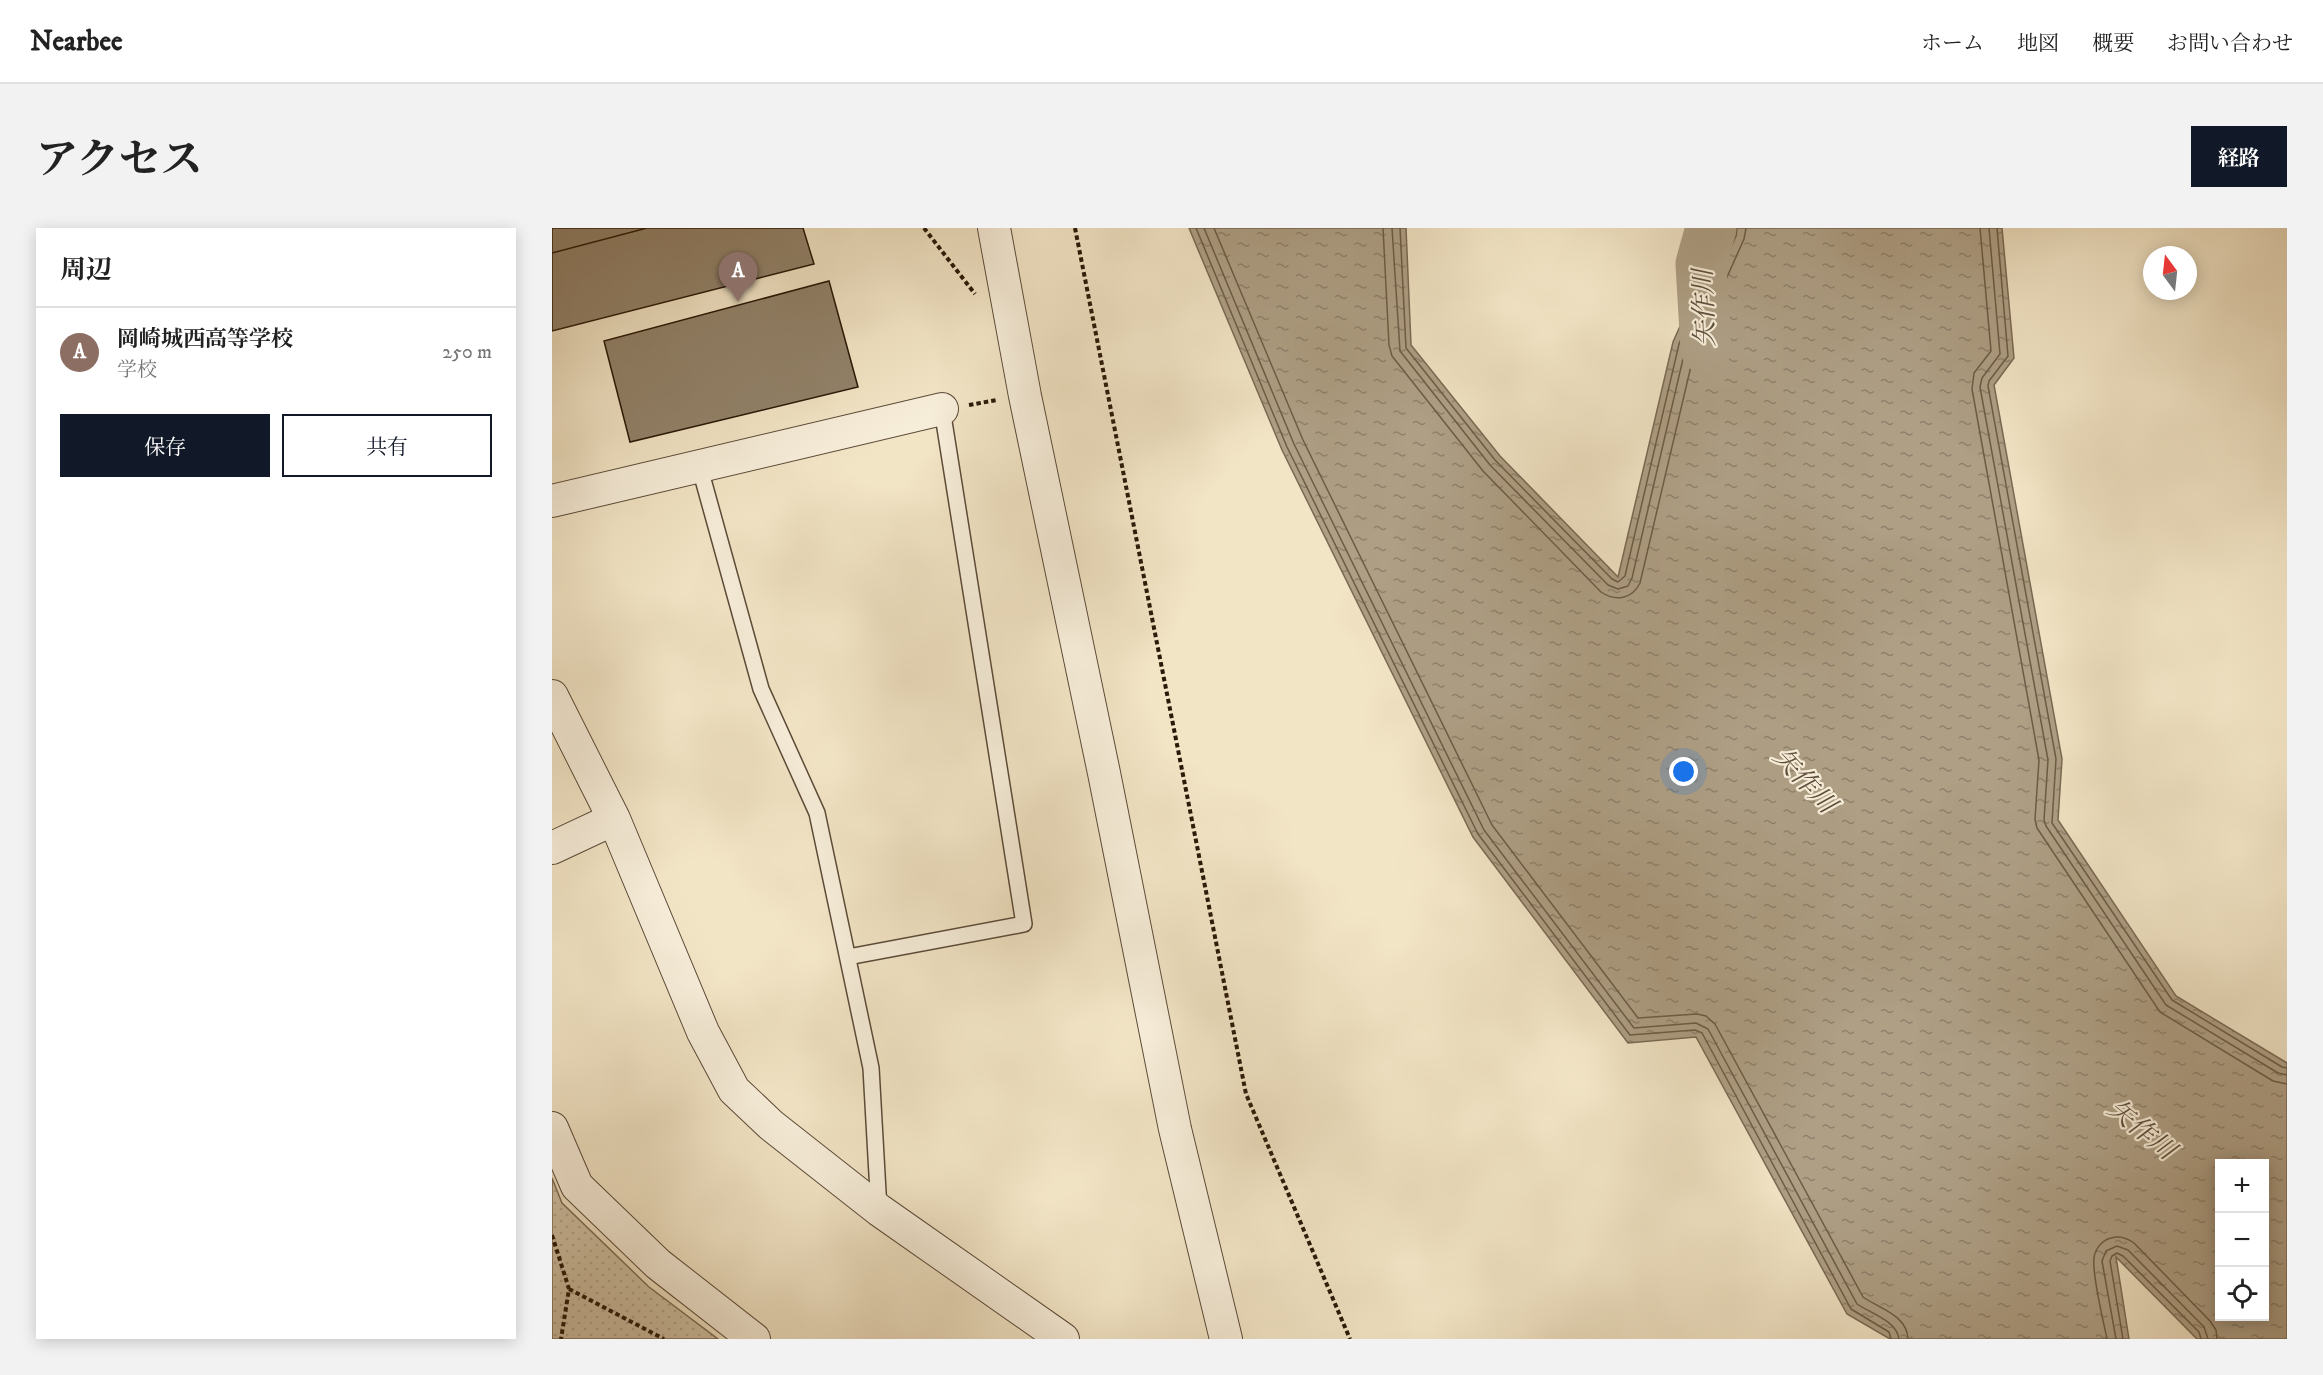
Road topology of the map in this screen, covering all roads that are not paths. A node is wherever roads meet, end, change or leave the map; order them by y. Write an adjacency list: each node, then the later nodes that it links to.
1 (994, 228): 13 (street)
2 (942, 409): 3 (street); 8 (lane)
3 (699, 465): 4 (street); 8 (lane)
4 (552, 501)
5 (552, 696): 6 (street)
6 (615, 819): 7 (street); 10 (street)
7 (552, 848)
8 (848, 957): 10 (lane)
9 (552, 1128): 11 (street)
10 (879, 1210): 12 (street)
11 (753, 1339)
12 (1063, 1339)
13 (1226, 1339)

